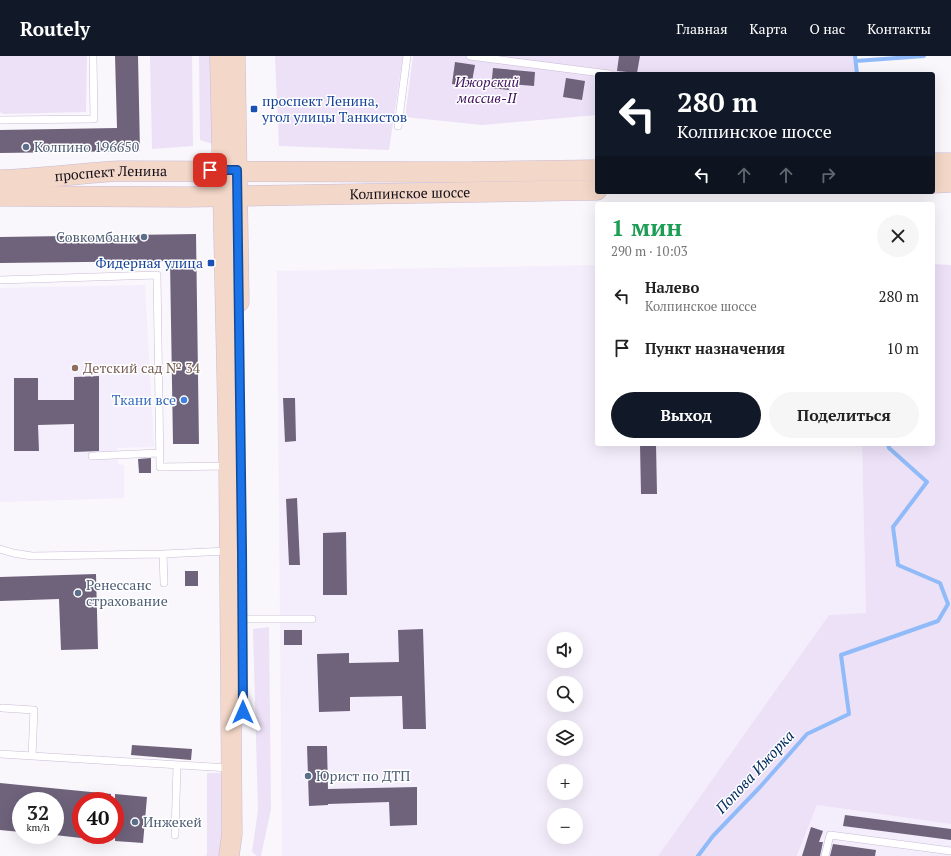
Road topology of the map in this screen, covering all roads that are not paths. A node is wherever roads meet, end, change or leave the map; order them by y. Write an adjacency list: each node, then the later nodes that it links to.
1 (93, 56): 7 (lane)
2 (220, 56): 11 (main road)
3 (235, 56): 11 (main road)
4 (407, 56): 8 (lane)
5 (470, 56): 6 (lane)
6 (595, 72)
7 (0, 120)
8 (398, 126)
9 (935, 163): 10 (main road)
10 (951, 163)
11 (230, 170): 12 (main road, Колпинское шоссе); 13 (main road, проспект Ленина); 18 (main road)
12 (595, 170)
13 (0, 180)
14 (935, 182): 15 (main road)
15 (951, 182)
16 (595, 190): 18 (main road, Колпинское шоссе)
17 (0, 196): 18 (main road, проспект Ленина)
18 (230, 196): 22 (main road); 27 (main road)
19 (0, 280): 20 (lane)
20 (159, 453): 21 (lane); 22 (lane)
21 (92, 456)
22 (229, 466): 24 (main road)
23 (0, 550): 25 (lane)
24 (230, 551): 25 (lane); 33 (main road)
25 (163, 554): 26 (lane)
26 (164, 583)
27 (243, 619): 28 (lane); 37 (main road)
28 (312, 619)
29 (2, 708): 31 (lane)
30 (0, 754): 31 (lane)
31 (32, 756): 32 (lane)
32 (177, 765): 33 (lane); 34 (lane)
33 (232, 768): 36 (main road)
34 (175, 835)
35 (951, 851): 38 (lane)
36 (229, 856)
37 (243, 856)
38 (825, 856)

